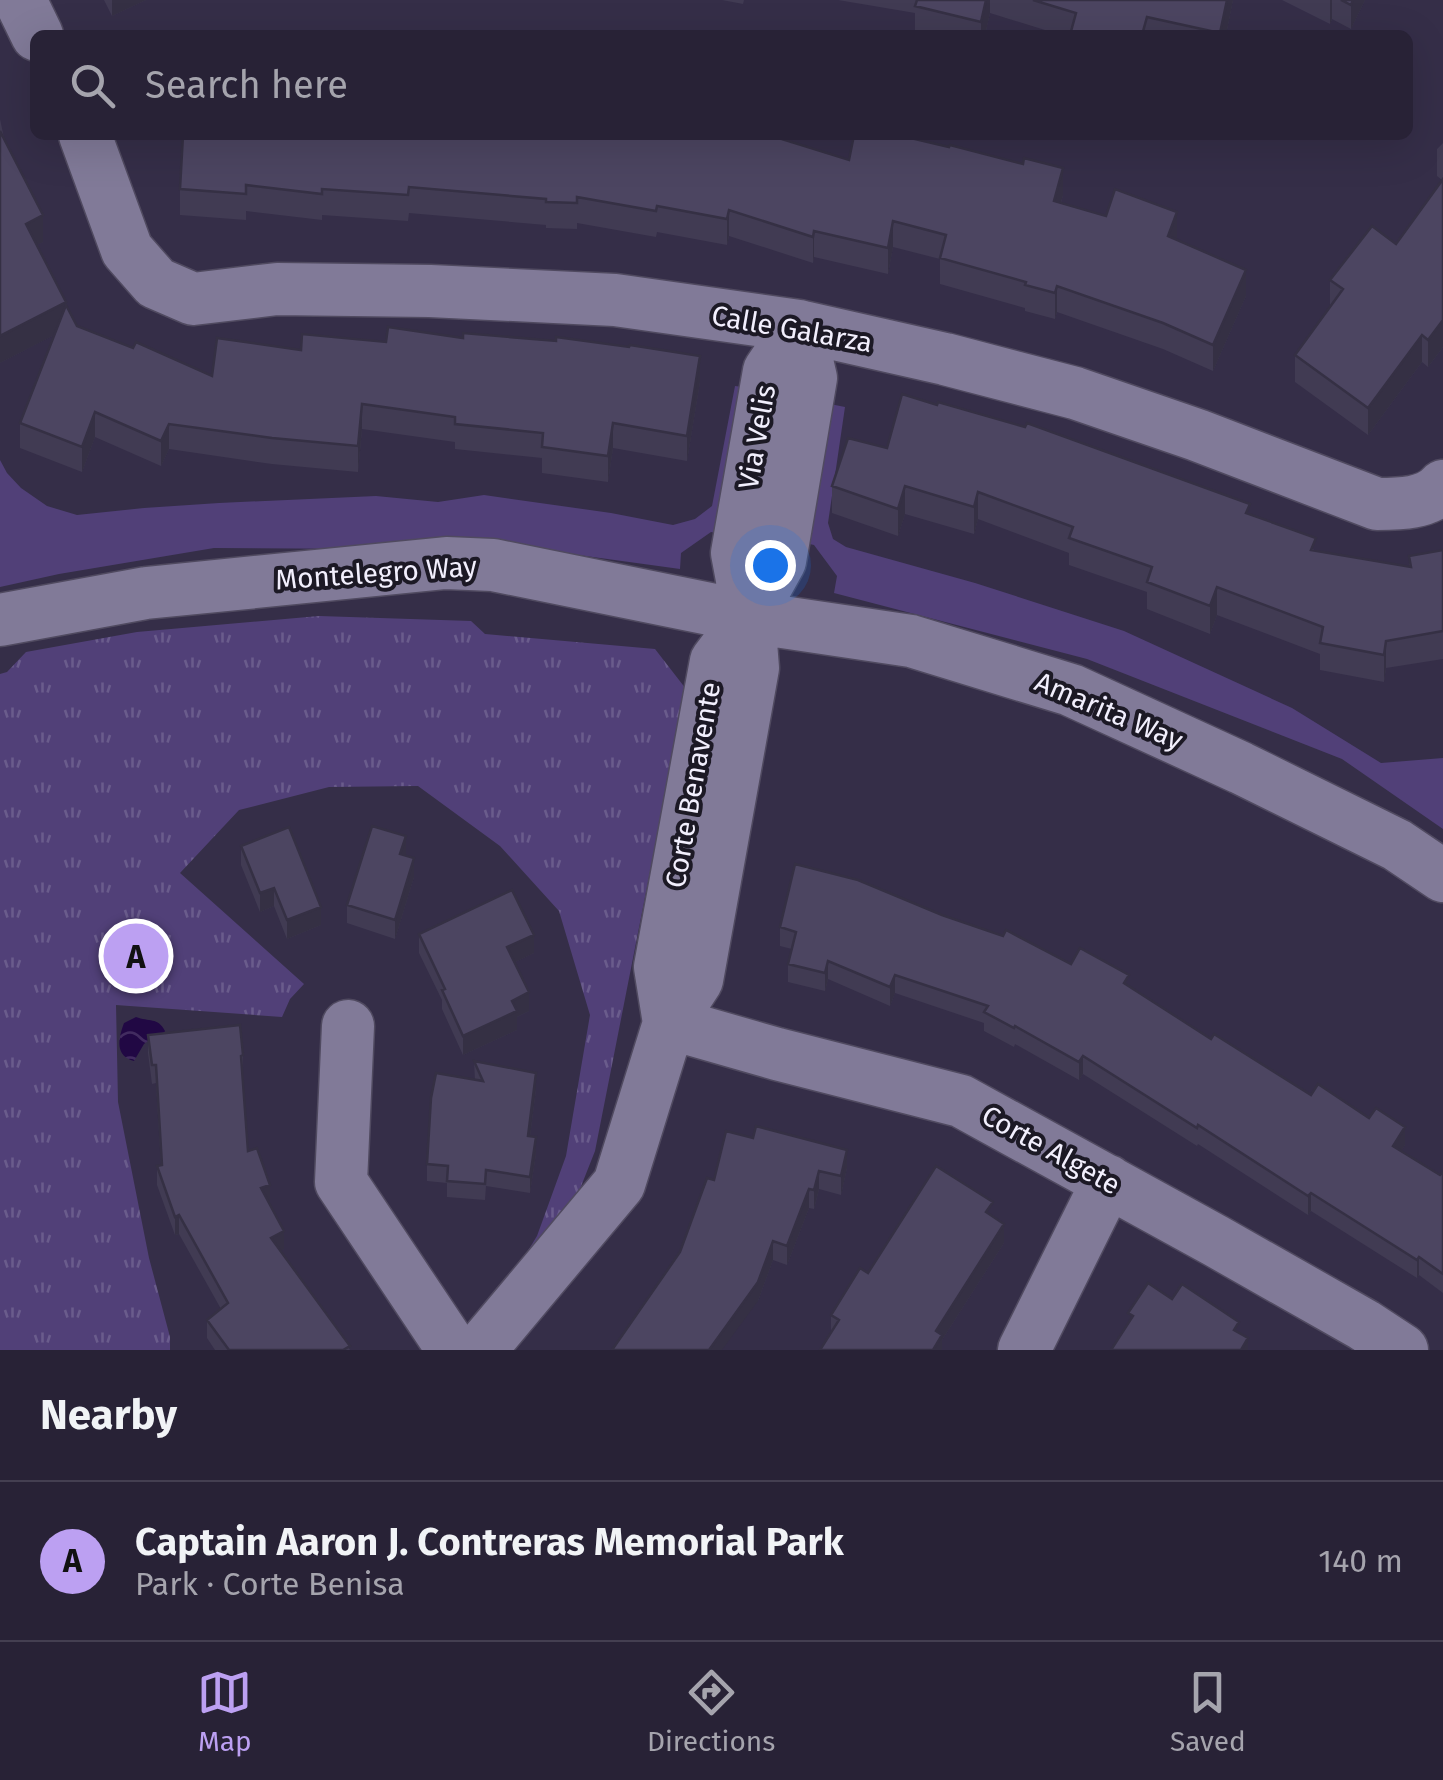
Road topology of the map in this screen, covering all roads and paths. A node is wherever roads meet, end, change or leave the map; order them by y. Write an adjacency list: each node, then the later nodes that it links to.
1 (20, 0): 2 (street)
2 (35, 30)
3 (88, 140): 4 (street, Calle Galarza)
4 (800, 326): 5 (street, Calle Galarza); 6 (street, Via Velis)
5 (1426, 495)
6 (749, 617): 7 (street, Montelegro Way); 8 (street, Amarita Way); 9 (street, Corte Benavente)
7 (0, 620)
8 (1443, 876)
9 (669, 1023): 11 (street, Corte Algete); 13 (street, Corte Benavente)
10 (348, 1026): 12 (street)
11 (1108, 1181): 14 (street); 15 (street, Corte Algete)
12 (453, 1350)
13 (480, 1350)
14 (1024, 1350)
15 (1402, 1350)

